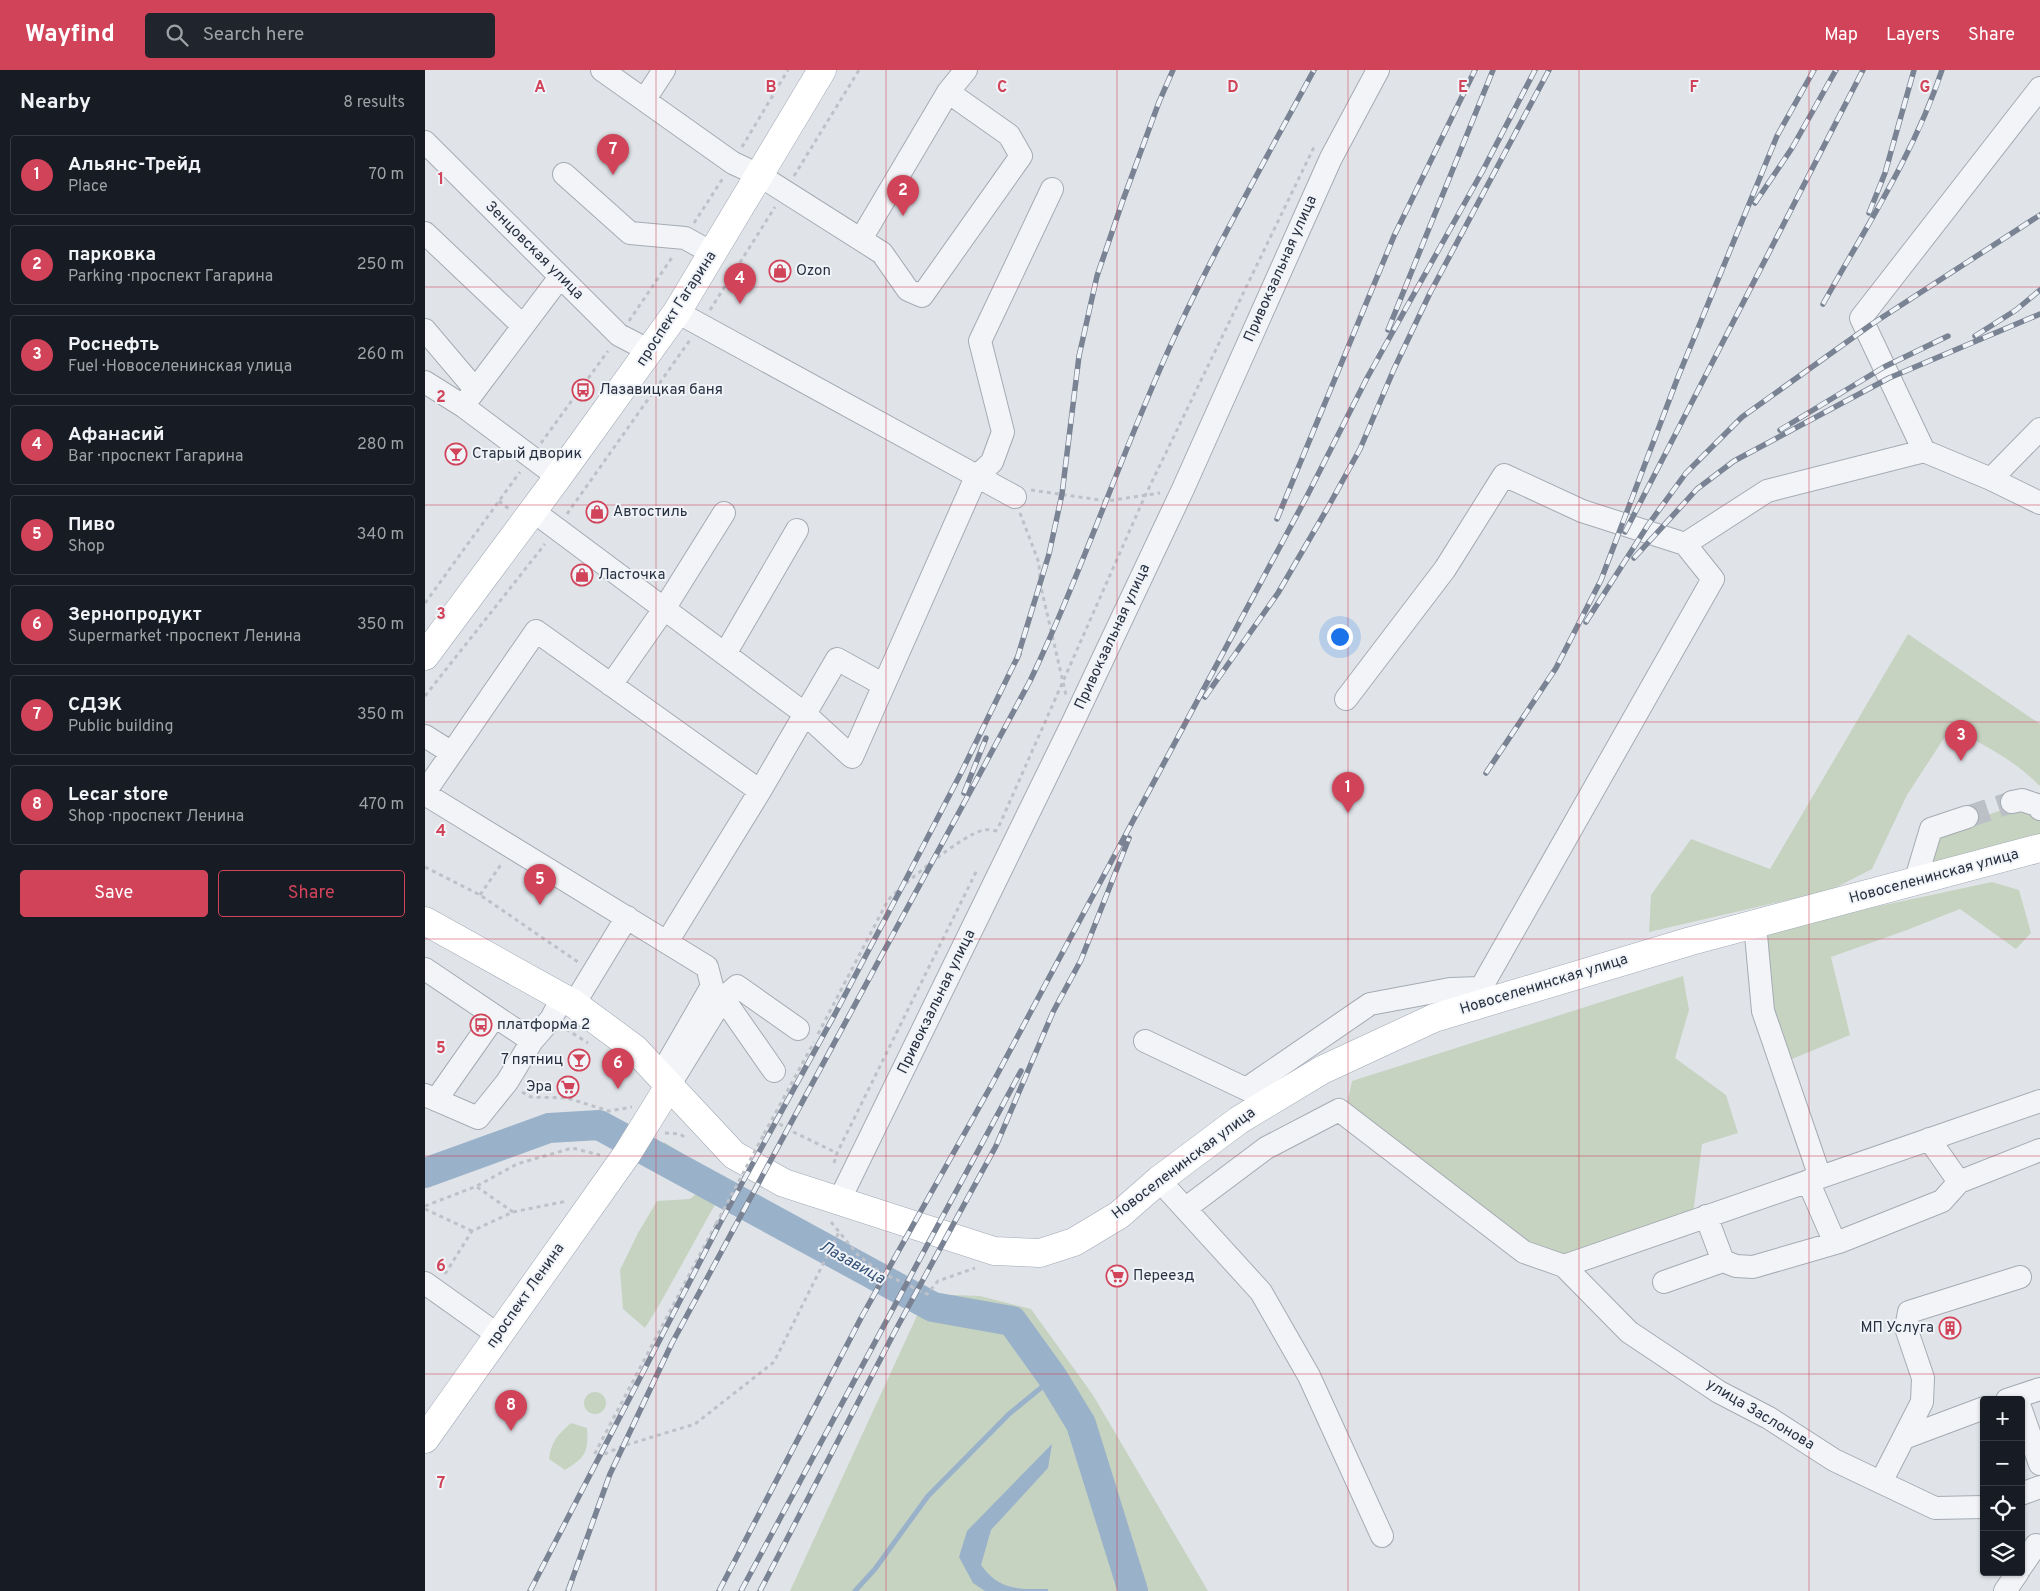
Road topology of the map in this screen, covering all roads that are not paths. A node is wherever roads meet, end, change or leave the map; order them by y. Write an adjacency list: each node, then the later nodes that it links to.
1 (602, 70): 8 (street)
2 (665, 70): 8 (street)
3 (823, 70): 11 (main road, проспект Гагарина)
4 (966, 70): 7 (street)
5 (1378, 70): 70 (street, Привокзальная улица)
6 (2040, 88): 24 (street)
7 (948, 92): 14 (street); 14 (street)
8 (645, 99): 11 (street)
9 (425, 142): 16 (street, Зенцовская улица)
10 (564, 174): 15 (street)
11 (759, 175): 14 (street); 15 (main road, проспект Гагарина)
12 (1052, 189): 26 (street)
13 (425, 233): 18 (street)
14 (861, 239)
15 (714, 254): 17 (main road, проспект Гагарина)
16 (560, 277): 18 (street); 20 (street, Зенцовская улица)
17 (677, 312): 20 (main road, проспект Гагарина); 26 (street)
18 (523, 326): 22 (street)
19 (425, 330): 22 (street)
20 (650, 350): 25 (main road, проспект Гагарина)
21 (425, 382): 22 (street)
22 (469, 397): 25 (street)
23 (2040, 429): 27 (street)
24 (1924, 451): 27 (street); 33 (street)
25 (558, 477): 30 (main road, проспект Гагарина)
26 (976, 477): 28 (street); 38 (street)
27 (1991, 479): 29 (street)
28 (1015, 497)
29 (2040, 503)
30 (533, 511): 34 (street); 36 (main road, проспект Гагарина)
31 (724, 513): 34 (street)
32 (797, 530): 35 (street)
33 (1685, 544): 39 (street); 60 (street)
34 (664, 609): 35 (street); 37 (street)
35 (725, 654): 40 (street)
36 (425, 656)
37 (611, 685): 42 (street); 43 (street)
38 (884, 685): 40 (street); 40 (street)
39 (1346, 699)
40 (804, 712): 43 (street)
41 (425, 736): 42 (street)
42 (452, 753): 44 (street)
43 (760, 791): 53 (street)
44 (425, 793): 50 (street)
45 (2012, 802): 46 (street)
46 (2040, 809)
47 (1967, 817): 49 (street)
48 (2040, 848): 49 (main road, Новоселенинская улица)
49 (1915, 882): 52 (main road, Новоселенинская улица)
50 (627, 917): 53 (street); 56 (street)
51 (425, 921): 56 (main road)
52 (1755, 924): 67 (street); 68 (main road, Новоселенинская улица)
53 (667, 942): 62 (street)
54 (425, 969): 57 (street)
55 (723, 998): 58 (street); 61 (street); 62 (street)
56 (568, 1001): 59 (street); 62 (main road)
57 (495, 1016): 59 (street); 63 (street)
58 (798, 1029)
59 (533, 1041): 63 (street)
60 (1145, 1041)
61 (774, 1071)
62 (664, 1081): 70 (main road, Новоселенинская улица); 79 (main road, проспект Ленина)
63 (430, 1097)
64 (2040, 1101): 65 (street)
65 (1929, 1139): 67 (street); 69 (street)
66 (2040, 1150): 69 (street)
67 (1814, 1179): 72 (street); 73 (street)
68 (1159, 1180): 70 (main road, Новоселенинская улица); 71 (street)
69 (1959, 1182): 73 (street)
70 (833, 1199)
71 (1185, 1208): 75 (street); 91 (street)
72 (1706, 1216): 74 (street); 75 (street)
73 (1835, 1243): 74 (street)
74 (1723, 1261): 77 (street)
75 (1564, 1266): 87 (street, улица Заслонова)
76 (2020, 1277): 84 (street)
77 (1664, 1282)
78 (430, 1286): 79 (street)
79 (498, 1335): 85 (main road, проспект Ленина)
80 (2040, 1389): 81 (street)
81 (2025, 1396)
82 (1980, 1409): 84 (street)
83 (2025, 1425): 86 (street)
84 (1903, 1438): 87 (street)
85 (425, 1439)
86 (2040, 1464)
87 (1881, 1482): 90 (street, улица Заслонова)
88 (2040, 1487): 89 (street)
89 (2025, 1493)
90 (1980, 1507)
91 (1382, 1536)
92 (2033, 1542): 93 (street)
93 (2025, 1559)
94 (2014, 1576): 95 (street)
95 (2005, 1591)

